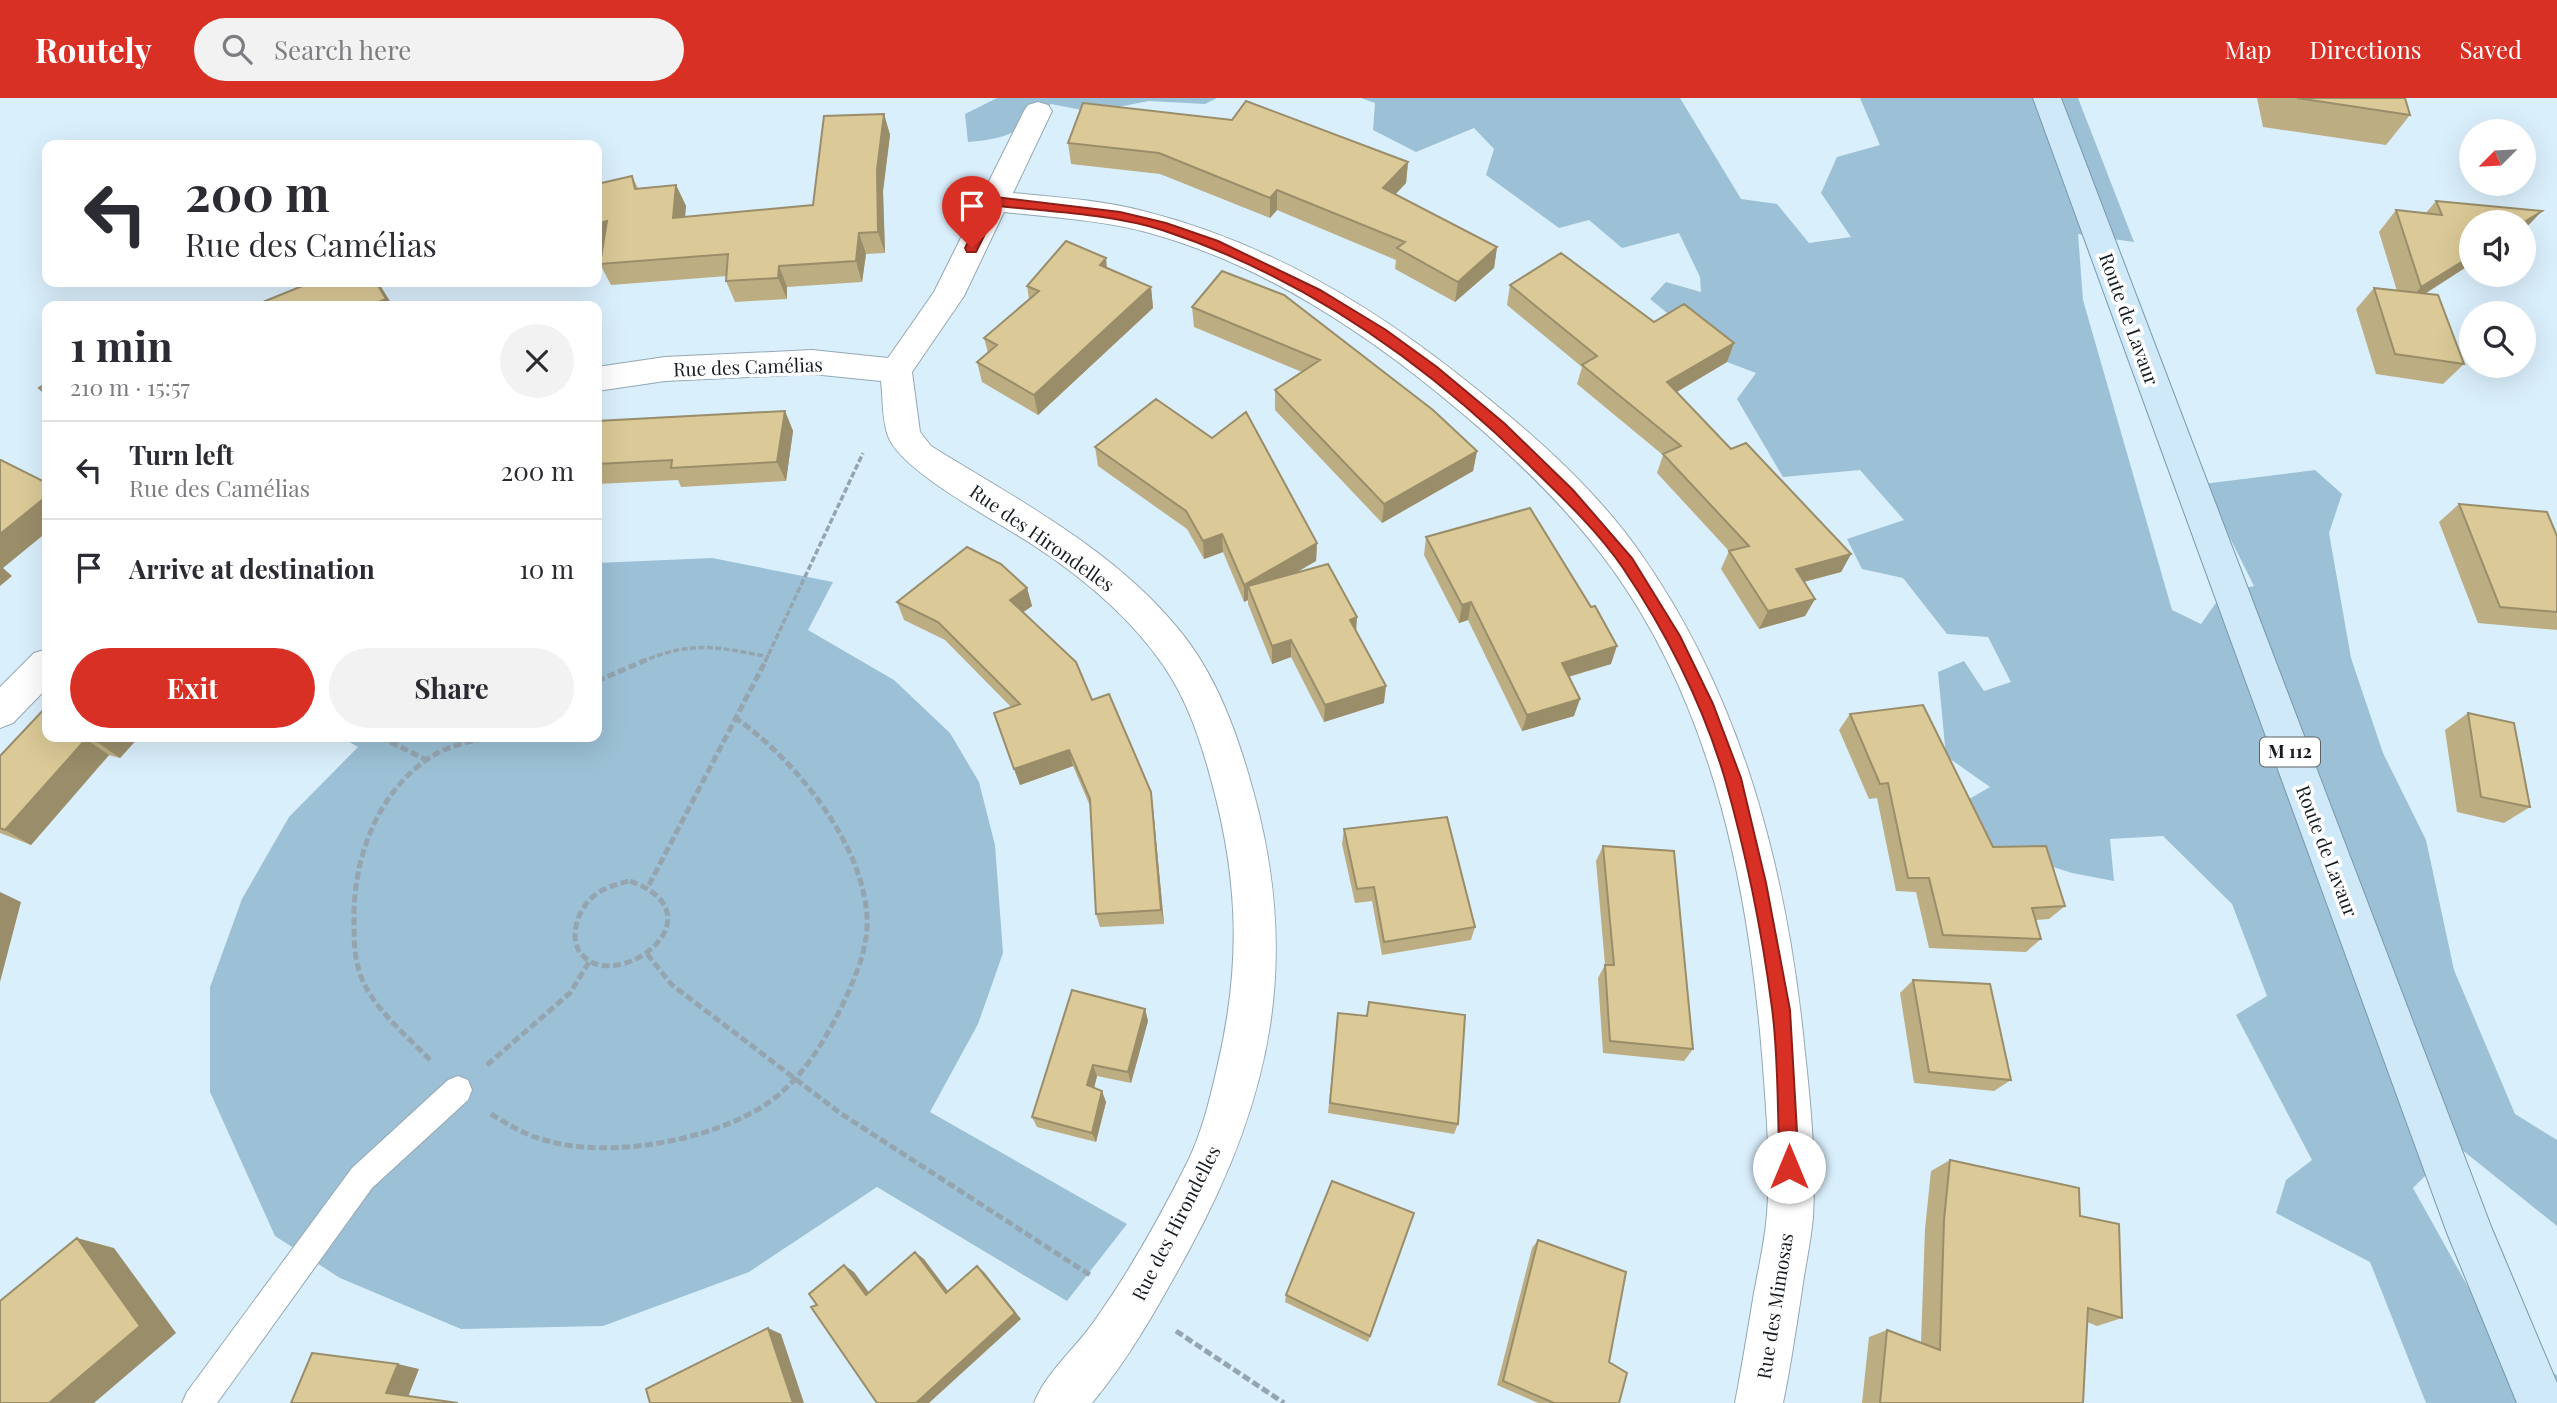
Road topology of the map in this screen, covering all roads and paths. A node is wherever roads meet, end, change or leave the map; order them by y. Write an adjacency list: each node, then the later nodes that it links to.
1 (2047, 98): 25 (main road, Route de Lavaur / M 112)
2 (1038, 111): 3 (street)
3 (995, 201): 4 (street); 24 (street, Rue des Mimosas)
4 (896, 371): 5 (street, Rue des Camélias); 20 (street, Rue des Hirondelles)
5 (602, 378)
6 (865, 449): 7 (path)
7 (769, 657): 9 (path); 11 (path)
8 (42, 669): 10 (street)
9 (602, 679)
10 (0, 712)
11 (737, 719): 15 (path); 18 (path)
12 (390, 742): 14 (path)
13 (471, 742): 14 (path)
14 (427, 760): 19 (path)
15 (649, 885): 16 (path); 17 (path)
16 (647, 954): 17 (path); 18 (path)
17 (589, 962): 19 (path)
18 (796, 1076): 19 (path); 20 (path)
19 (458, 1090): 21 (lane)
20 (1135, 1304): 22 (street, Rue des Hirondelles); 23 (path)
21 (198, 1403)
22 (1058, 1403)
23 (1283, 1403)
24 (1759, 1403)
25 (2542, 1403)

